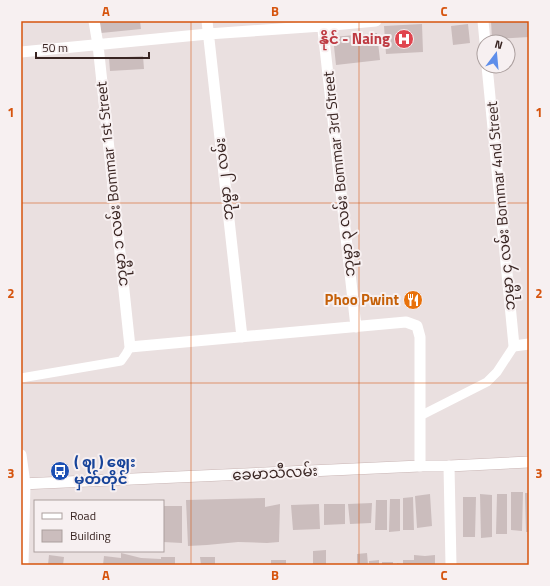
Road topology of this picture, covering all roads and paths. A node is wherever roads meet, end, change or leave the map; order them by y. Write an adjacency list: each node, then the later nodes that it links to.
1 (94, 21): 8 (street, ဘုမ္မာ ၁ လမ်း Bommar 1st Street)
2 (207, 21): 6 (street, ဘုမ္မာ ၂ လမ်း)
3 (376, 21): 5 (street)
4 (483, 21): 7 (street)
5 (322, 24): 6 (street); 11 (street, ဘုမ္မာ ၃ လမ်း Bommar 3rd Street)
6 (208, 34): 8 (street); 12 (street, ဘုမ္မာ ၂ လမ်း)
7 (484, 34)
8 (98, 45): 9 (street); 15 (street, ဘုမ္မာ ၁ လမ်း Bommar 1st Street)
9 (21, 52)
10 (488, 74): 14 (street, ဘုမ္မာ ၄ လမ်း Bommar 4nd Street)
11 (356, 327): 12 (street); 17 (street)
12 (242, 337): 15 (street)
13 (529, 344): 14 (street)
14 (514, 346): 17 (lane)
15 (130, 347): 16 (lane)
16 (21, 378)
17 (420, 416): 20 (street)
18 (21, 455): 22 (street)
19 (529, 462): 21 (street, ခေမာသီလမ်း)
20 (420, 466): 21 (street, ခေမာသီလမ်း); 22 (street, ခေမာသီလမ်း)
21 (449, 466): 24 (street)
22 (23, 484): 23 (street)
23 (24, 565)
24 (451, 565)

